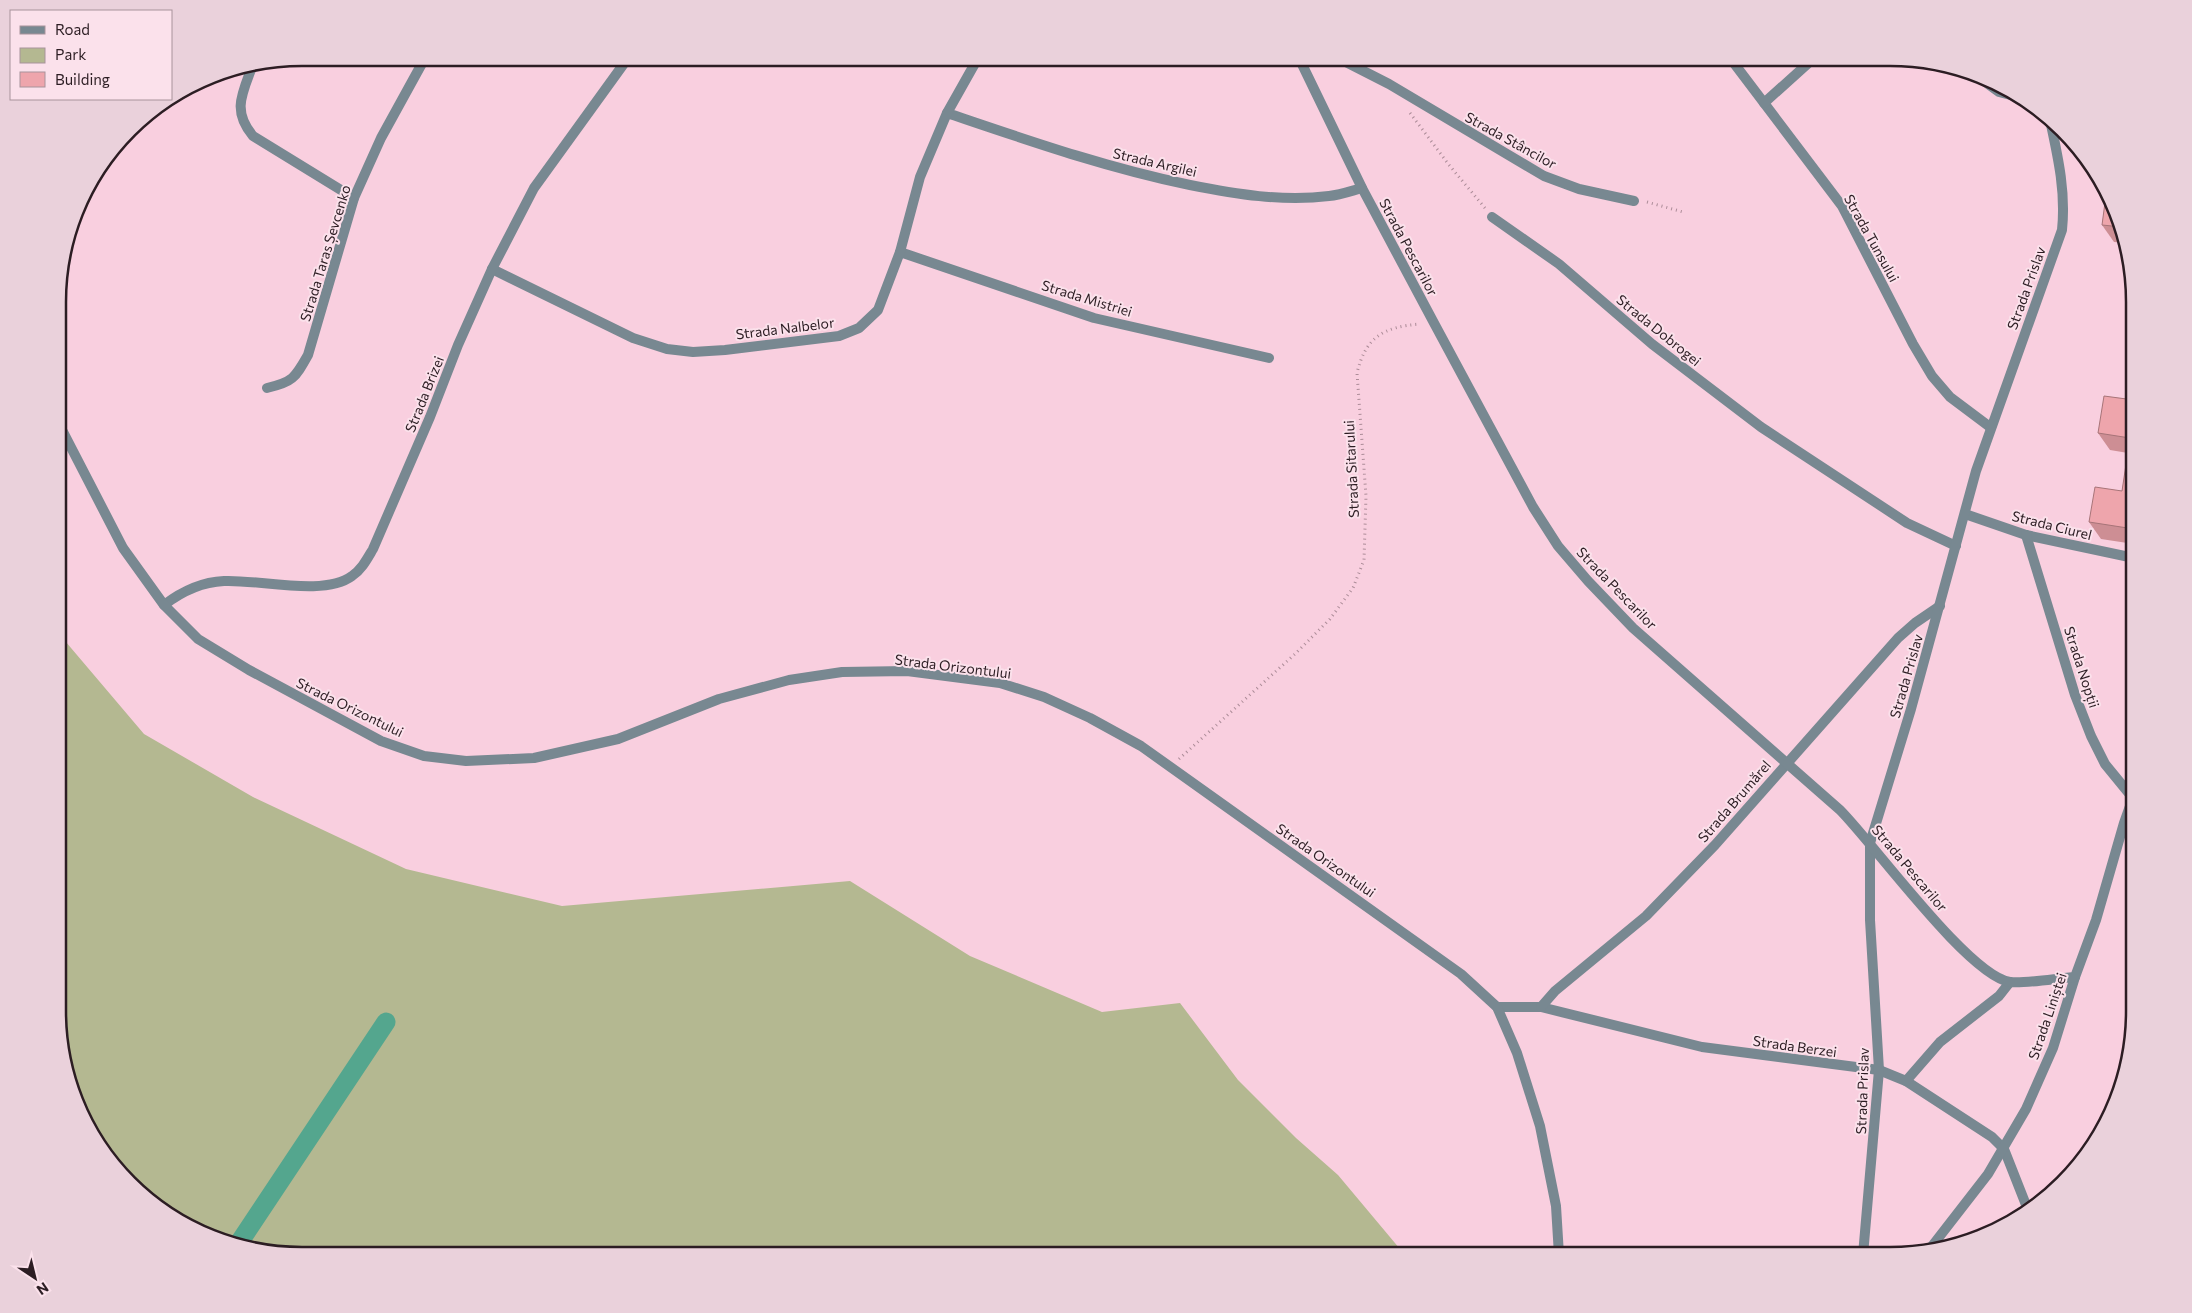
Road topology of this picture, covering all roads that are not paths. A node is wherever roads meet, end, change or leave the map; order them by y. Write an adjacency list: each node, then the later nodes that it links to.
1 (421, 66): 13 (street, Strada Taras Șevcenko)
2 (622, 66): 17 (street, Strada Brizei)
3 (974, 66): 10 (street, Strada Nalbelor)
4 (1303, 66): 12 (street, Strada Pescarilor)
5 (1354, 66): 14 (street, Strada Stâncilor)
6 (1736, 66): 9 (street, Strada Tunsului)
7 (1805, 66): 9 (street)
8 (250, 72): 13 (street)
9 (1764, 103): 20 (street, Strada Tunsului)
10 (947, 113): 12 (street, Strada Argilei); 16 (street, Strada Nalbelor)
11 (2052, 131): 20 (street, Strada Prislav)
12 (1362, 188): 28 (street, Strada Pescarilor)
13 (354, 198): 19 (street, Strada Taras Șevcenko)
14 (1634, 200)
15 (1492, 217): 24 (street, Strada Dobrogei)
16 (900, 252): 17 (street, Strada Nalbelor); 18 (street, Strada Mistriei)
17 (492, 269): 26 (street, Strada Brizei)
18 (1269, 358)
19 (267, 388)
20 (1990, 427): 22 (street, Strada Prislav)
21 (66, 438): 26 (street, Strada Orizontului)
22 (1965, 514): 23 (street, Strada Ciurel); 24 (street, Strada Prislav)
23 (2026, 534): 25 (street, Strada Ciurel); 29 (street, Strada Nopții)
24 (1956, 546): 27 (street, Strada Prislav)
25 (2126, 556)
26 (164, 604): 34 (street, Strada Orizontului)
27 (1940, 606): 28 (street, Strada Brumărel); 31 (street, Strada Prislav)
28 (1787, 762): 31 (street, Strada Pescarilor); 35 (street, Strada Brumărel)
29 (2126, 788)
30 (2126, 819): 32 (street, Strada Liniștei)
31 (1870, 843): 33 (street, Strada Pescarilor); 36 (street, Strada Prislav)
32 (2075, 977): 33 (street, Strada Pescarilor); 38 (street, Strada Liniștei)
33 (2010, 982): 37 (street)
34 (1497, 1007): 35 (street, Strada Berzei); 41 (street, Strada Orizontului)
35 (1541, 1007): 36 (street, Strada Berzei)
36 (1879, 1070): 37 (street, Strada Berzei); 42 (street, Strada Prislav)
37 (1906, 1081): 38 (street, Strada Berzei)
38 (2004, 1149): 39 (street, Strada Berzei); 40 (street, Strada Liniștei)
39 (2025, 1204)
40 (1935, 1242)
41 (1559, 1247)
42 (1864, 1247)

